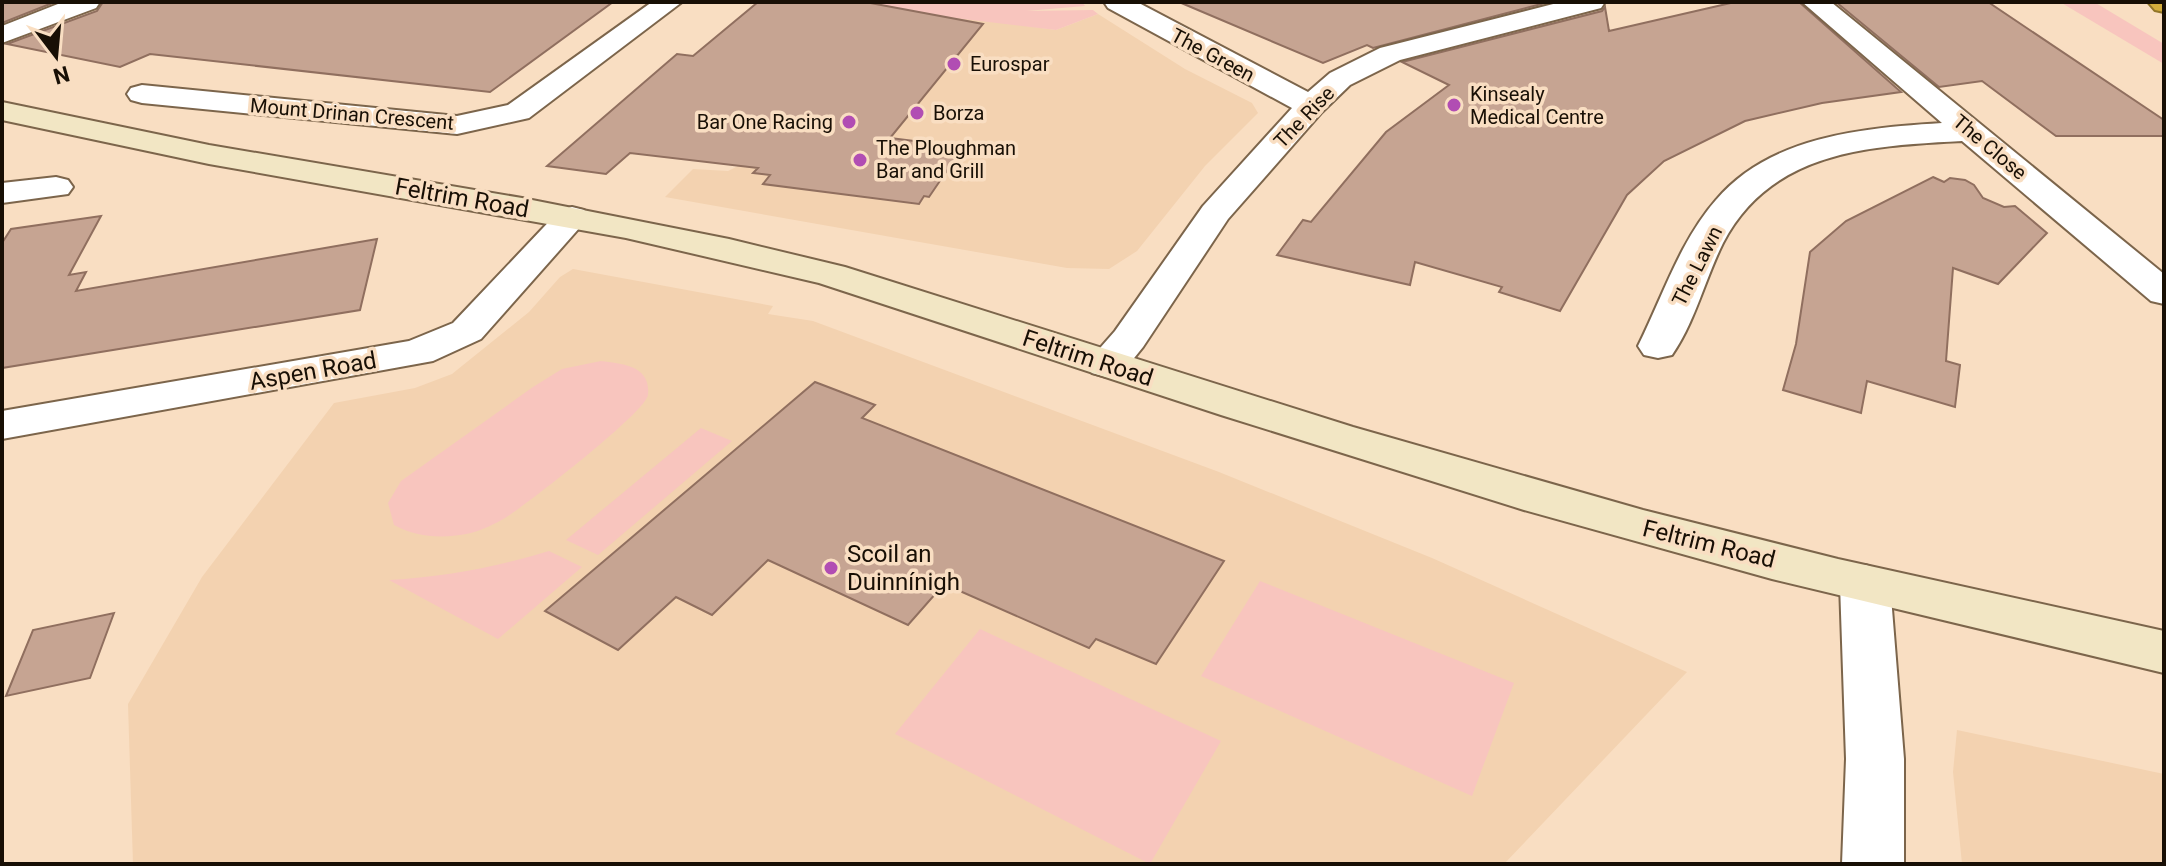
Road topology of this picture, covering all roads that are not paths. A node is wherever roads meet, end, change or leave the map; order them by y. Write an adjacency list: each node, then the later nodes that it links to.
1 (87, 2): 6 (street)
2 (669, 2): 7 (street, Mount Drinan Crescent)
3 (1117, 2): 8 (street, The Green)
4 (1592, 2): 8 (street, The Rise)
5 (1815, 2): 10 (street, The Close)
6 (2, 35)
7 (142, 94)
8 (1311, 106): 16 (street, The Rise)
9 (2, 111): 13 (street, Feltrim Road)
10 (1972, 131): 14 (street, The Close); 15 (street, The Lawn)
11 (56, 187): 12 (street)
12 (2, 193)
13 (572, 217): 16 (street, Feltrim Road); 17 (street, Aspen Road)
14 (2164, 293)
15 (1658, 346)
16 (1107, 364): 18 (street, Feltrim Road)
17 (2, 425)
18 (1865, 584): 19 (street, Feltrim Road); 20 (street)
19 (2164, 652)
20 (1873, 864)

